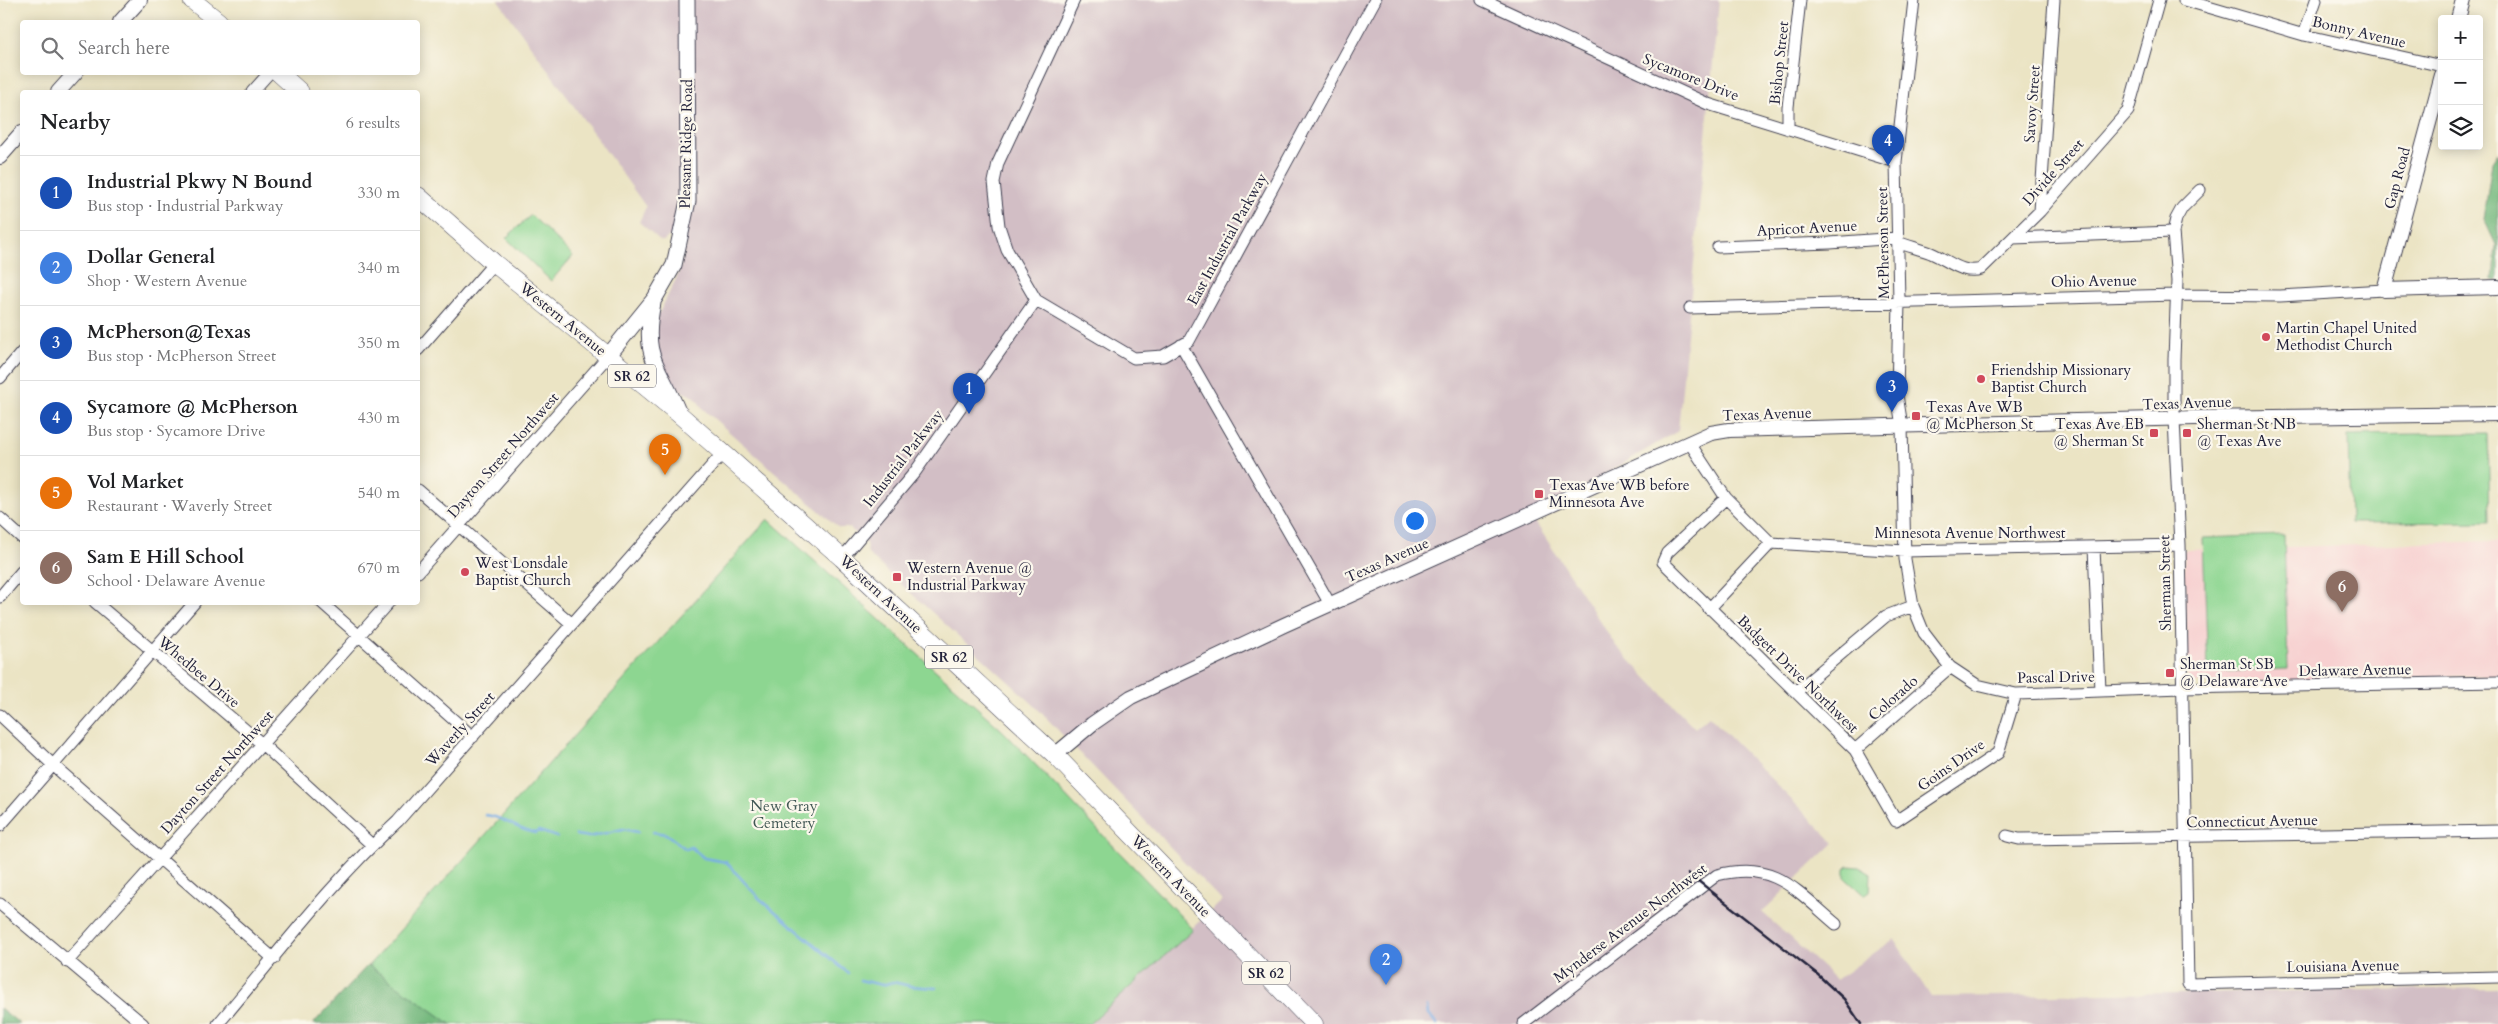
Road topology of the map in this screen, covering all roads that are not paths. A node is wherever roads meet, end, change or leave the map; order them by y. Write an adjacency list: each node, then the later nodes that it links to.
1 (140, 0): 15 (street)
2 (192, 0): 16 (main road)
3 (687, 0): 41 (main road, Pleasant Ridge Road)
4 (1074, 0): 42 (street)
5 (1375, 0): 45 (street, East Industrial Parkway)
6 (1482, 0): 26 (street, Sycamore Drive)
7 (1800, 0): 26 (street, Bishop Street)
8 (1914, 0): 29 (street, McPherson Street)
9 (2054, 0): 32 (street, Savoy Street)
10 (2159, 0): 32 (street, Divide Street)
11 (2184, 0): 17 (street, Bonny Avenue)
12 (2316, 0): 17 (street)
13 (2463, 0): 14 (street)
14 (2459, 15)
15 (122, 20)
16 (217, 20)
17 (2304, 36): 18 (street, Bonny Avenue)
18 (2438, 65)
19 (73, 75): 22 (street)
20 (267, 75): 23 (street)
21 (281, 75): 24 (main road)
22 (60, 90)
23 (254, 90)
24 (298, 90)
25 (2438, 90): 39 (street, Gap Road)
26 (1788, 129): 29 (street, Sycamore Drive)
27 (20, 139): 28 (street)
28 (0, 157)
29 (1896, 162): 35 (street, McPherson Street)
30 (2200, 190): 33 (street, Sherman Street)
31 (420, 198): 37 (main road, Western Avenue / SR 62)
32 (2040, 211): 34 (street, Divide Street)
33 (2173, 232): 34 (street); 40 (street, Sherman Street)
34 (2013, 238): 35 (street, Divide Street)
35 (1897, 240): 36 (street, Apricot Avenue); 43 (street, McPherson Street)
36 (1718, 247)
37 (494, 263): 46 (street); 48 (main road, Western Avenue / SR 62)
38 (2498, 287): 39 (street, Ohio Avenue)
39 (2384, 290): 40 (street, Ohio Avenue)
40 (2176, 295): 43 (street, Ohio Avenue); 52 (street, Sherman Street)
41 (654, 298): 48 (main road, Pleasant Ridge Road); 50 (main road)
42 (1036, 300): 45 (street, East Industrial Parkway); 65 (street, Industrial Parkway)
43 (1899, 301): 44 (street, Ohio Avenue); 53 (street, McPherson Street)
44 (1690, 308)
45 (1181, 345): 69 (street)
46 (420, 348)
47 (20, 354): 49 (street)
48 (608, 356): 50 (main road, Western Avenue / SR 62); 59 (street, Dayton Street Northwest)
49 (0, 378)
50 (679, 414): 55 (main road, Western Avenue / SR 62)
51 (2498, 414): 52 (street, Texas Avenue)
52 (2174, 419): 53 (street, Texas Avenue); 62 (street, Sherman Street)
53 (1902, 426): 54 (street, Texas Avenue); 64 (street, Pascal Drive)
54 (1689, 442): 57 (street); 69 (street, Texas Avenue)
55 (723, 453): 65 (main road, Western Avenue / SR 62); 76 (street, Waverly Street)
56 (420, 492): 59 (street)
57 (1726, 498): 61 (street); 75 (street, Badgett Drive Northwest)
58 (0, 518): 60 (street)
59 (460, 526): 66 (street, Dayton Street Northwest); 76 (street)
60 (20, 536)
61 (1771, 543): 64 (street, Minnesota Avenue Northwest); 75 (street)
62 (2180, 545): 63 (street, Minnesota Avenue Northwest); 81 (street, Sherman Street)
63 (2094, 547): 64 (street, Minnesota Avenue Northwest); 83 (street)
64 (1905, 551): 74 (street, Pascal Drive)
65 (842, 558): 89 (main road, Western Avenue / SR 62)
66 (420, 570)
67 (20, 573): 68 (street)
68 (0, 597)
69 (1330, 604): 89 (street, Texas Avenue)
70 (98, 605): 78 (street, Whedbee Drive)
71 (192, 605): 78 (street)
72 (324, 605): 77 (street)
73 (386, 605): 77 (street, Dayton Street Northwest)
74 (1913, 606): 79 (street, Pascal Drive); 82 (street)
75 (1709, 609): 82 (street, Badgett Drive Northwest)
76 (572, 624): 86 (street, Waverly Street)
77 (358, 636): 86 (street); 87 (street, Dayton Street Northwest)
78 (152, 652): 87 (street, Whedbee Drive); 90 (street)
79 (1950, 667): 84 (street, Pascal Drive); 88 (street, Colorado)
80 (2498, 682): 81 (street, Delaware Avenue)
81 (2182, 688): 83 (street, Pascal Drive); 95 (street, Sherman Street)
82 (1797, 691): 88 (street, Badgett Drive Northwest)
83 (2100, 691): 84 (street, Pascal Drive)
84 (2016, 694): 91 (street, Goins Drive)
85 (0, 715): 90 (street)
86 (473, 737): 96 (street, Waverly Street)
87 (262, 744): 96 (street, Whedbee Drive); 97 (street, Dayton Street Northwest)
88 (1855, 750): 91 (street, Badgett Drive Northwest)
89 (1055, 755): 106 (main road, Western Avenue / SR 62)
90 (53, 765): 92 (street); 97 (street)
91 (1896, 821)
92 (0, 826)
93 (2498, 831): 95 (street, Connecticut Avenue)
94 (2007, 836): 95 (street, Connecticut Avenue)
95 (2184, 838): 103 (street, Sherman Street)
96 (372, 845): 100 (street, Waverly Street)
97 (159, 859): 100 (street); 101 (street, Dayton Street Northwest)
98 (0, 904): 101 (street)
99 (1836, 924): 107 (street, Mynderse Avenue Northwest)
100 (274, 959): 105 (street, Waverly Street)
101 (67, 962): 104 (street)
102 (2498, 977): 103 (street, Louisiana Avenue)
103 (2188, 984)
104 (143, 1024)
105 (218, 1024)
106 (1314, 1024)
107 (1523, 1024)

